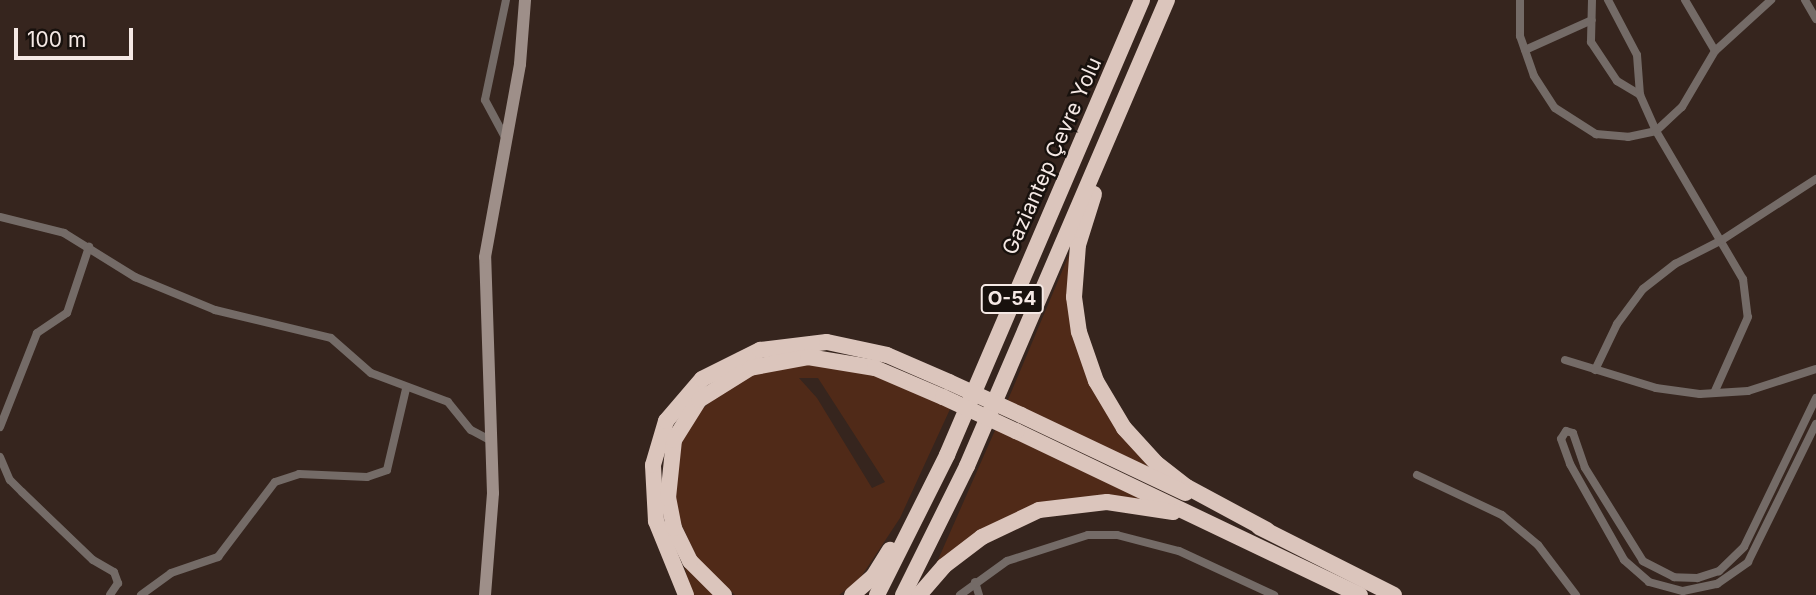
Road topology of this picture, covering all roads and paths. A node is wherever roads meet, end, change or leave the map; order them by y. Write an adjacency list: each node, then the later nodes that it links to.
1 (506, 0): 18 (street)
2 (525, 0): 18 (street)
3 (1143, 0): 34 (highway, Gaziantep Çevre Yolu / O-54)
4 (1167, 0): 16 (highway, Gaziantep Çevre Yolu / O-54)
5 (1520, 0): 13 (street)
6 (1592, 0): 12 (street)
7 (1608, 0): 15 (street)
8 (1685, 0): 14 (street)
9 (1772, 0): 14 (street)
10 (1805, 0): 11 (street)
11 (1816, 19)
12 (1592, 20): 13 (street); 15 (street)
13 (1525, 50): 17 (street)
14 (1715, 51): 17 (street)
15 (1640, 95): 17 (street)
16 (1112, 127): 37 (highway); 47 (highway, Gaziantep Çevre Yolu / O-54)
17 (1656, 131): 21 (street)
18 (506, 139): 33 (street)
19 (1816, 179): 21 (street)
20 (0, 217): 22 (street)
21 (1722, 240): 25 (street); 28 (street)
22 (89, 247): 26 (street); 32 (street)
23 (1565, 360): 25 (street)
24 (1816, 369): 28 (street)
25 (1595, 370): 28 (street)
26 (406, 389): 33 (street); 41 (street)
27 (946, 389): 30 (highway, bridge); 43 (highway); 44 (highway)
28 (1714, 393)
29 (1816, 398): 31 (street)
30 (1019, 423): 37 (highway); 38 (highway)
31 (1816, 424)
32 (0, 427)
33 (490, 440): 42 (street)
34 (947, 455): 45 (highway); 46 (highway, Gaziantep Çevre Yolu / O-54)
35 (0, 457): 40 (street)
36 (1417, 475): 54 (street)
37 (1267, 530): 53 (highway)
38 (1260, 545): 48 (highway); 52 (highway)
39 (975, 582): 49 (street); 50 (street); 51 (street)
40 (110, 595)
41 (141, 595)
42 (485, 595)
43 (687, 595)
44 (724, 595)
45 (852, 595)
46 (877, 595)
47 (903, 595)
48 (919, 595)
49 (960, 595)
50 (979, 595)
51 (1274, 595)
52 (1360, 595)
53 (1394, 595)
54 (1576, 595)

